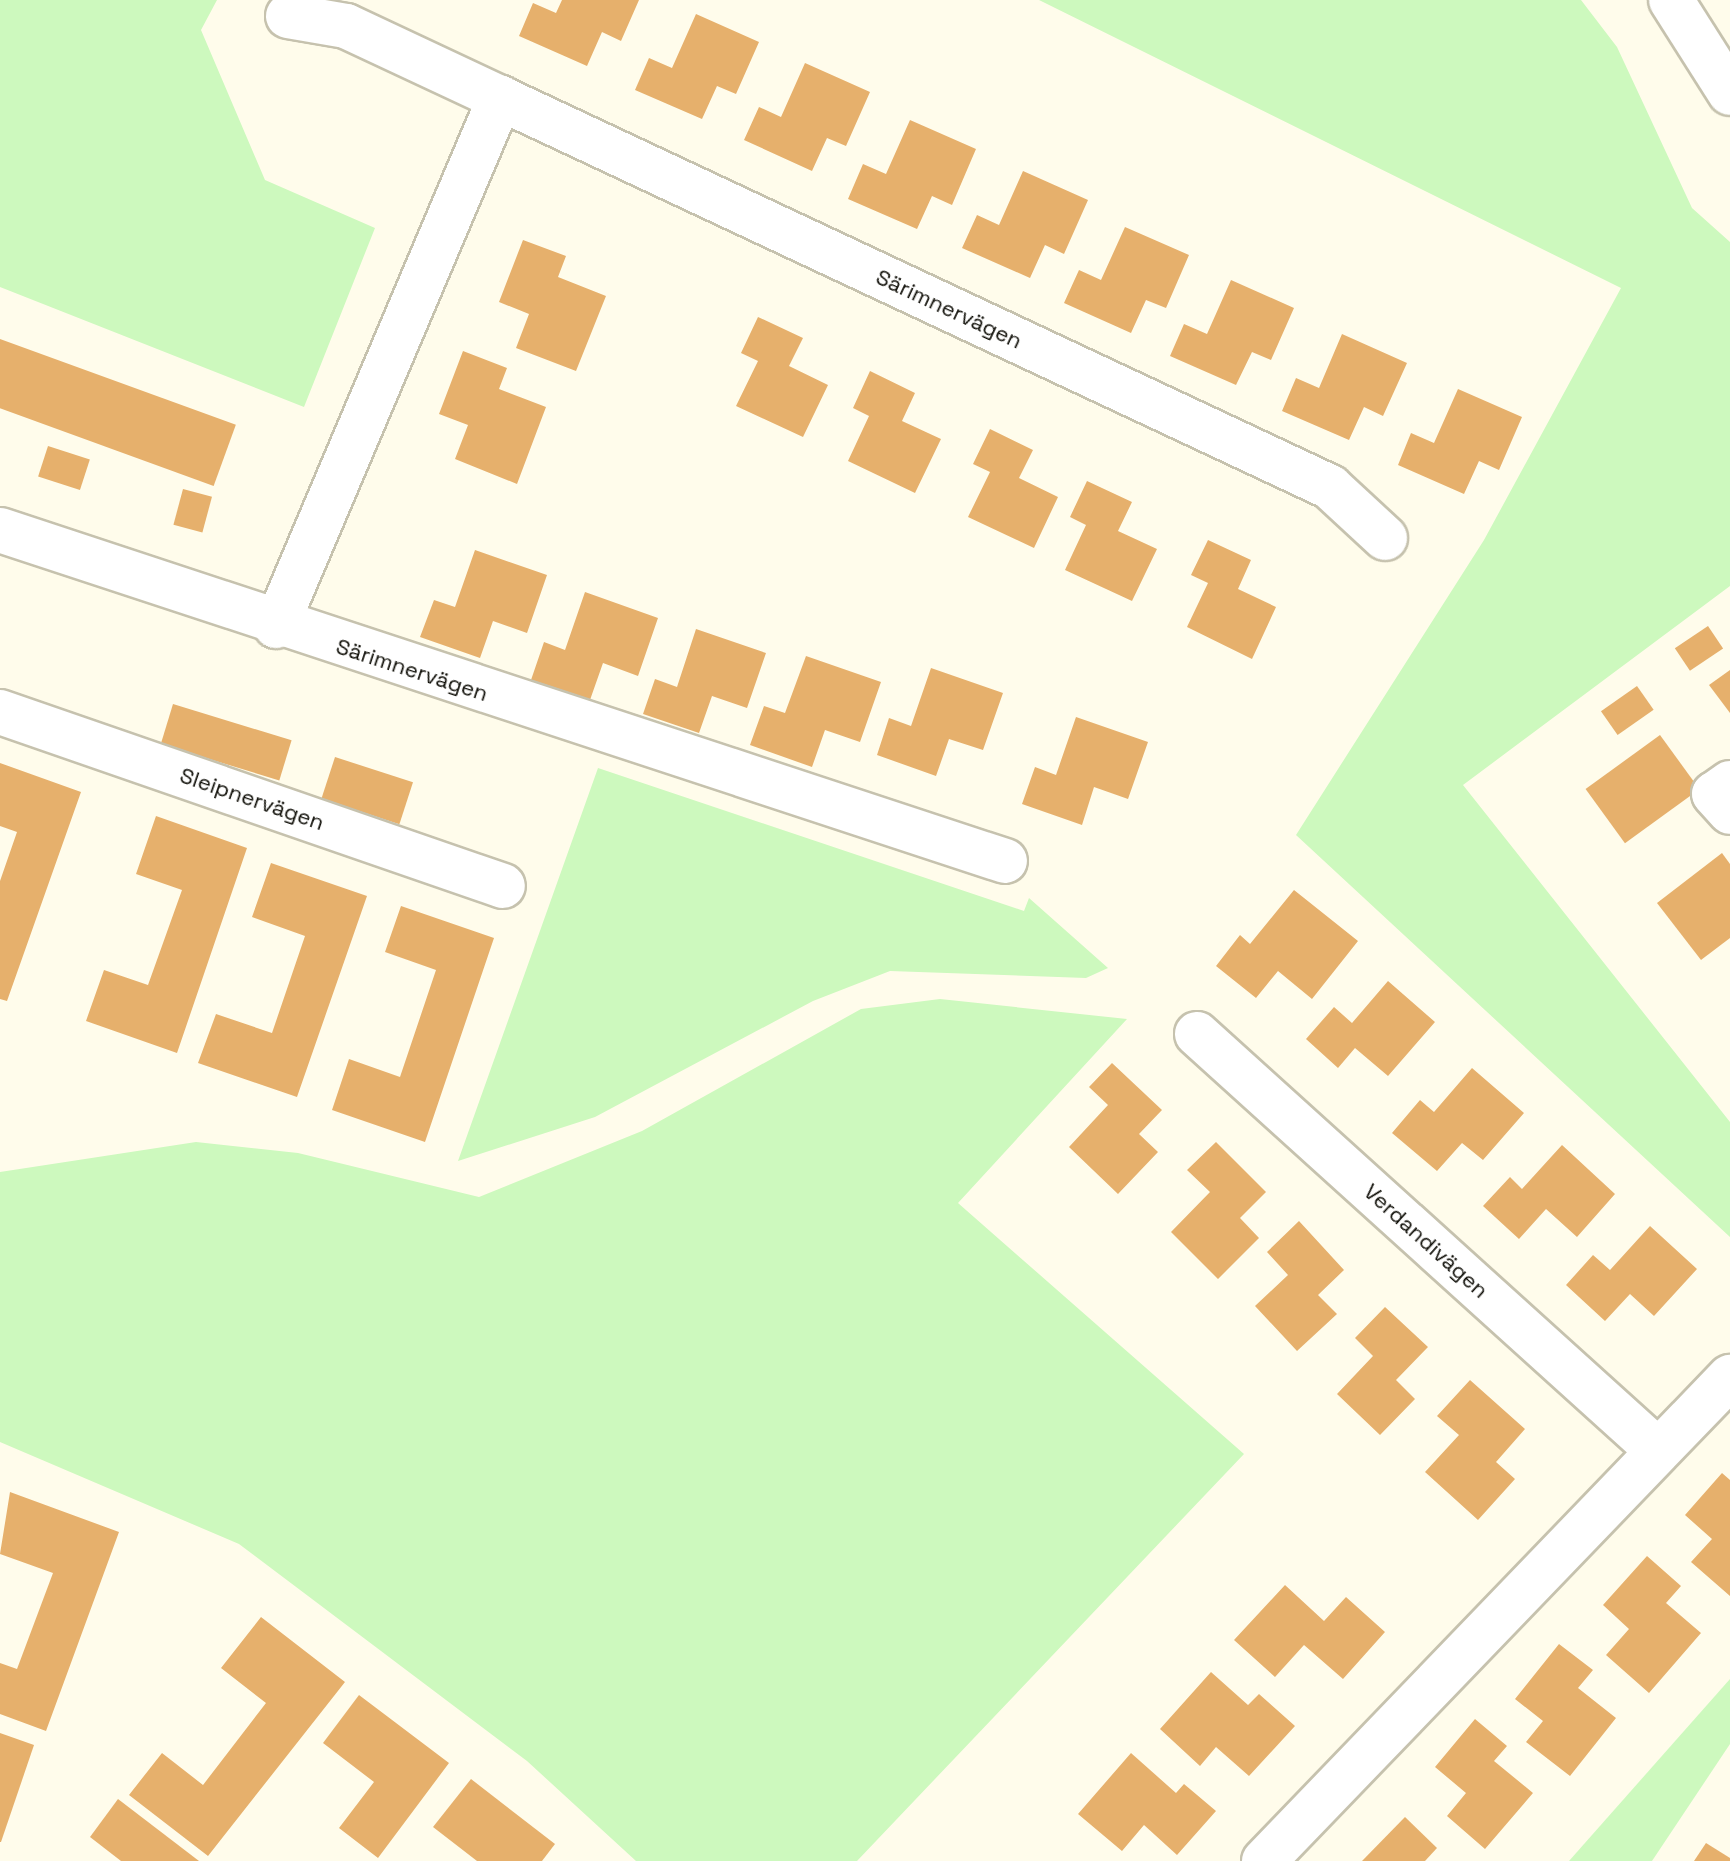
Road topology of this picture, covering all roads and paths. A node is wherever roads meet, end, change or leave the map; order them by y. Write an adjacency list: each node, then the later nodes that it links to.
1 (1671, 0): 3 (street)
2 (288, 16): 4 (street, Särimnervägen)
3 (1730, 93)
4 (500, 98): 6 (street, Särimnervägen); 7 (street)
5 (0, 530): 7 (street, Särimnervägen)
6 (1385, 538)
7 (276, 626): 11 (street, Särimnervägen)
8 (0, 712): 12 (street, Sleipnervägen)
9 (1730, 783): 10 (street)
10 (1730, 812)
11 (1005, 861)
12 (503, 886)
13 (1197, 1034): 15 (street, Verdandivägen)
14 (1730, 1377): 15 (street)
15 (1656, 1449): 16 (street)
16 (1264, 1861)

